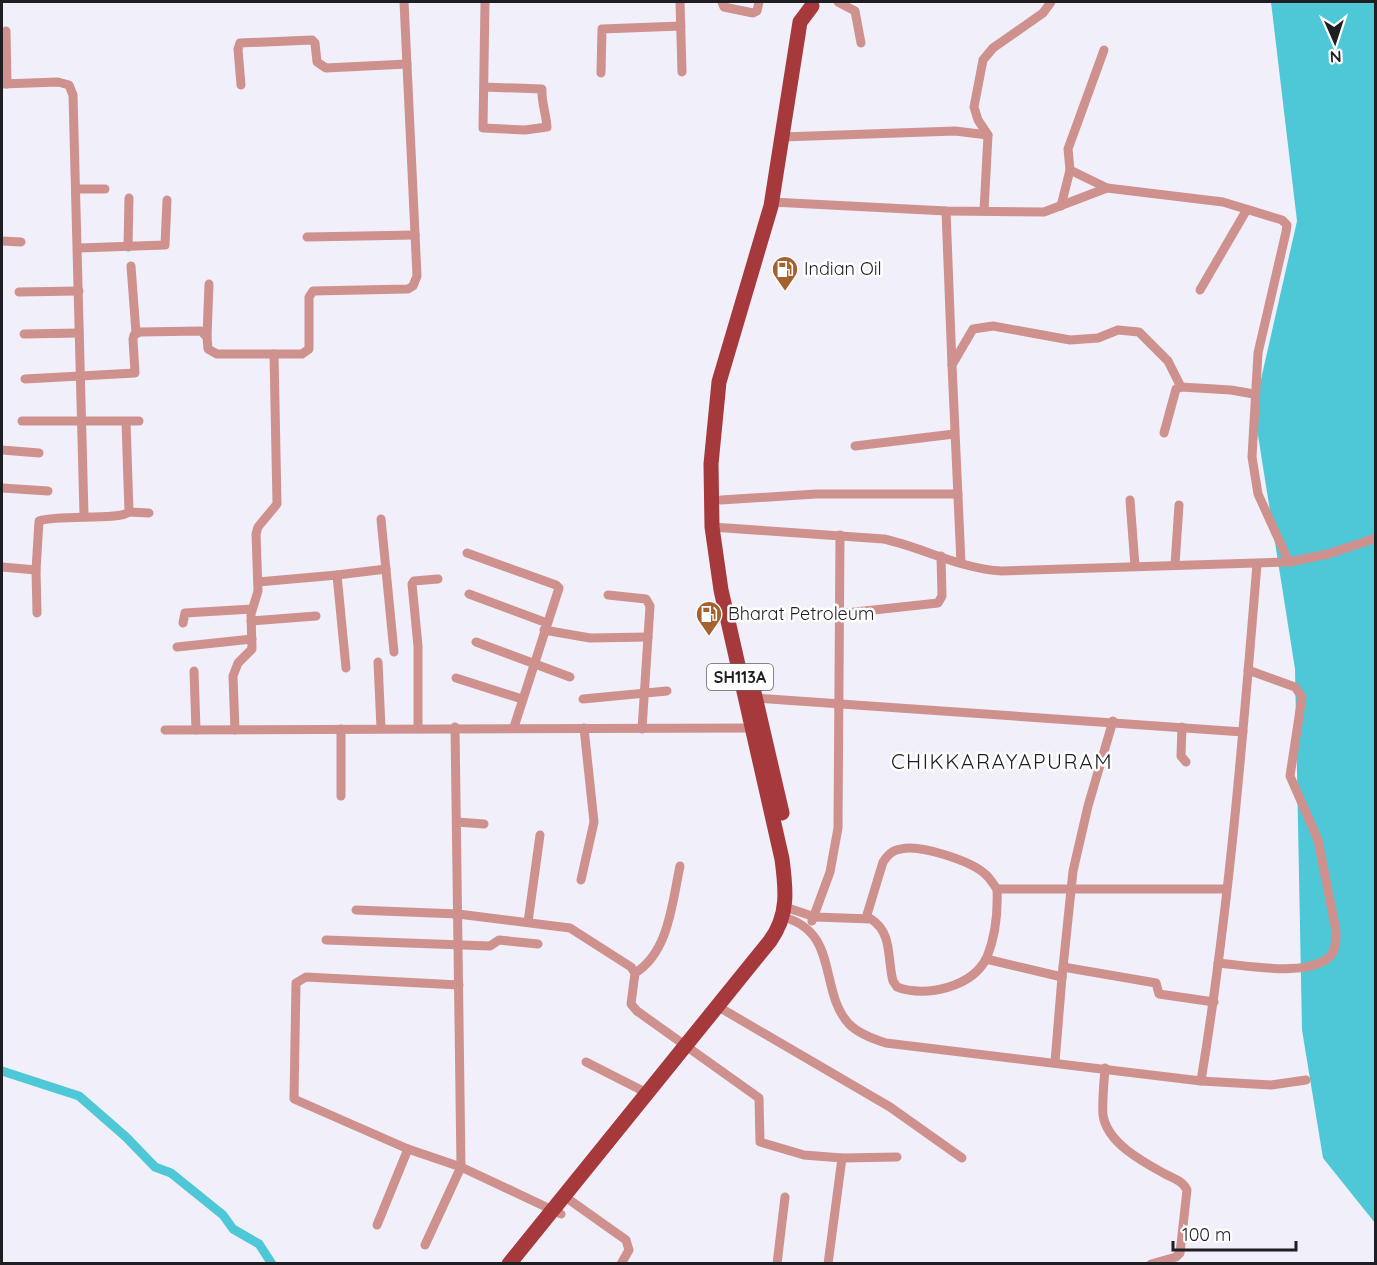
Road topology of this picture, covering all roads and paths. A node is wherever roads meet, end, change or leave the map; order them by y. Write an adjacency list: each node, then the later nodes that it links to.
1 (404, 2): 13 (street)
2 (485, 2): 18 (street)
3 (680, 2): 9 (street)
4 (722, 2): 5 (street)
5 (759, 2)
6 (838, 2): 11 (street)
7 (1051, 2): 19 (street)
8 (812, 4): 20 (main road, SH113A)
9 (681, 26): 14 (street); 15 (street)
10 (6, 31): 16 (street)
11 (861, 44)
12 (1104, 50): 21 (street)
13 (407, 64): 17 (street); 32 (street)
14 (682, 72)
15 (602, 73)
16 (4, 84): 23 (street)
17 (241, 85)
18 (484, 87): 18 (street)
19 (988, 135): 20 (street); 31 (street)
20 (787, 137): 27 (main road, SH113A)
21 (1070, 170): 22 (street); 28 (street)
22 (1107, 188): 28 (street); 29 (street)
23 (77, 189): 24 (street); 37 (street)
24 (105, 189)
25 (129, 198): 36 (street)
26 (167, 200): 36 (street)
27 (776, 202): 30 (street); 65 (main road, SH113A); 72 (main road, SH113A)
28 (1061, 206): 31 (street)
29 (1246, 210): 40 (street); 52 (street)
30 (946, 211): 31 (street); 48 (street)
31 (984, 211)
32 (415, 235): 33 (street); 47 (street)
33 (307, 237)
34 (2, 241): 35 (street)
35 (21, 242)
36 (128, 247): 37 (street)
37 (79, 248): 41 (street)
38 (131, 266): 44 (street)
39 (209, 284): 46 (street)
40 (1200, 290)
41 (79, 291): 42 (street); 43 (street)
42 (19, 292)
43 (79, 333): 45 (street); 49 (street)
44 (136, 333): 46 (street); 49 (street)
45 (24, 334)
46 (207, 337): 47 (street)
47 (274, 354): 87 (street)
48 (952, 365): 51 (street); 57 (street)
49 (80, 377): 50 (street); 55 (street)
50 (25, 379)
51 (1181, 387): 52 (street); 58 (street)
52 (1254, 394): 77 (street)
53 (22, 421): 55 (street)
54 (139, 421): 56 (street)
55 (81, 422): 56 (street); 70 (street)
56 (126, 422): 68 (street)
57 (954, 434): 59 (street); 64 (street)
58 (1164, 434)
59 (855, 446)
60 (2, 450): 61 (street)
61 (39, 453)
62 (2, 488): 63 (street)
63 (48, 491)
64 (958, 494): 65 (street); 78 (street)
65 (721, 500): 72 (main road, SH113A)
66 (1130, 500): 81 (street)
67 (1179, 505): 80 (street)
68 (129, 512): 69 (street); 70 (street)
69 (148, 513)
70 (84, 515): 84 (street)
71 (381, 519): 83 (street)
72 (717, 527): 73 (street); 111 (main road, SH113A); 122 (main road, SH113A)
73 (840, 535): 76 (street); 92 (street)
74 (1376, 538): 77 (street)
75 (467, 553): 96 (street)
76 (941, 556): 78 (street); 92 (street)
77 (1289, 562): 79 (street)
78 (961, 563): 81 (street)
79 (1257, 564): 80 (street); 105 (street)
80 (1175, 565): 81 (street)
81 (1135, 566)
82 (2, 567): 84 (street)
83 (386, 569): 85 (street); 101 (street)
84 (36, 570): 91 (street)
85 (337, 575): 87 (street); 104 (street)
86 (438, 579): 119 (street)
87 (258, 582): 90 (street)
88 (469, 594): 96 (street)
89 (608, 595): 97 (street)
90 (252, 609): 94 (street); 95 (street)
91 (37, 613)
92 (837, 614): 114 (street)
93 (316, 616): 94 (street)
94 (251, 621): 98 (street)
95 (183, 623)
96 (545, 627): 97 (street); 103 (street)
97 (648, 637): 110 (street)
98 (252, 639): 100 (street); 127 (street)
99 (476, 642): 103 (street)
100 (177, 647)
101 (394, 652)
102 (378, 662): 118 (street)
103 (534, 664): 107 (street); 112 (street)
104 (346, 668)
105 (1248, 670): 128 (street); 150 (street)
106 (194, 671): 126 (street)
107 (570, 677)
108 (456, 678): 112 (street)
109 (667, 691): 110 (street)
110 (644, 694): 113 (street); 124 (street)
111 (756, 698): 114 (street); 122 (main road, SH113A)
112 (522, 699): 120 (street)
113 (583, 699)
114 (837, 702): 115 (street); 142 (street)
115 (1113, 721): 117 (street); 136 (street)
116 (455, 727): 119 (street); 120 (street); 131 (street)
117 (1182, 727): 128 (street); 129 (street)
118 (381, 728): 119 (street); 123 (street)
119 (418, 728)
120 (514, 728): 121 (street)
121 (584, 728): 124 (street); 135 (street)
122 (757, 728): 124 (street); 140 (main road, SH113A)
123 (341, 729): 127 (street); 130 (street)
124 (642, 729)
125 (165, 730): 126 (street)
126 (196, 730): 127 (street)
127 (235, 730)
128 (1243, 732): 138 (street)
129 (1186, 762)
130 (340, 796)
131 (457, 822): 132 (street); 141 (street)
132 (484, 824)
133 (540, 835): 144 (street)
134 (680, 866): 152 (street)
135 (581, 880)
136 (1072, 888): 137 (street); 138 (street); 151 (street)
137 (997, 889): 143 (street); 149 (street)
138 (1226, 889): 150 (street)
139 (356, 909): 141 (street)
140 (789, 913): 142 (street); 145 (street); 155 (main road)
141 (458, 914): 144 (street); 147 (street)
142 (815, 917): 143 (street); 145 (street)
143 (866, 918): 149 (street)
144 (528, 922): 152 (street)
145 (809, 928): 158 (street)
146 (326, 940): 147 (street)
147 (458, 944): 148 (street); 153 (street)
148 (538, 944)
149 (986, 959): 151 (street)
150 (1218, 963): 154 (street)
151 (1062, 972): 154 (street); 158 (street)
152 (634, 973): 156 (street)
153 (459, 985): 163 (street); 167 (street)
154 (1214, 1002): 161 (street)
155 (721, 1009): 156 (main road); 166 (street)
156 (689, 1048): 162 (main road); 165 (street); 169 (main road)
157 (586, 1062): 162 (street)
158 (1055, 1062): 159 (street)
159 (1105, 1068): 161 (street); 178 (street)
160 (1306, 1080): 161 (street)
161 (1201, 1081)
162 (646, 1093): 170 (main road)
163 (408, 1149): 167 (street); 171 (street)
164 (897, 1157): 165 (street)
165 (842, 1158): 177 (street)
166 (962, 1158)
167 (461, 1167): 170 (street); 172 (street)
168 (785, 1197): 176 (street)
169 (571, 1201): 170 (main road); 175 (street)
170 (557, 1211): 173 (main road); 174 (main road)
171 (377, 1225)
172 (426, 1245)
173 (509, 1263)
174 (522, 1263)
175 (621, 1263)
176 (777, 1263)
177 (828, 1263)
178 (1151, 1263)

